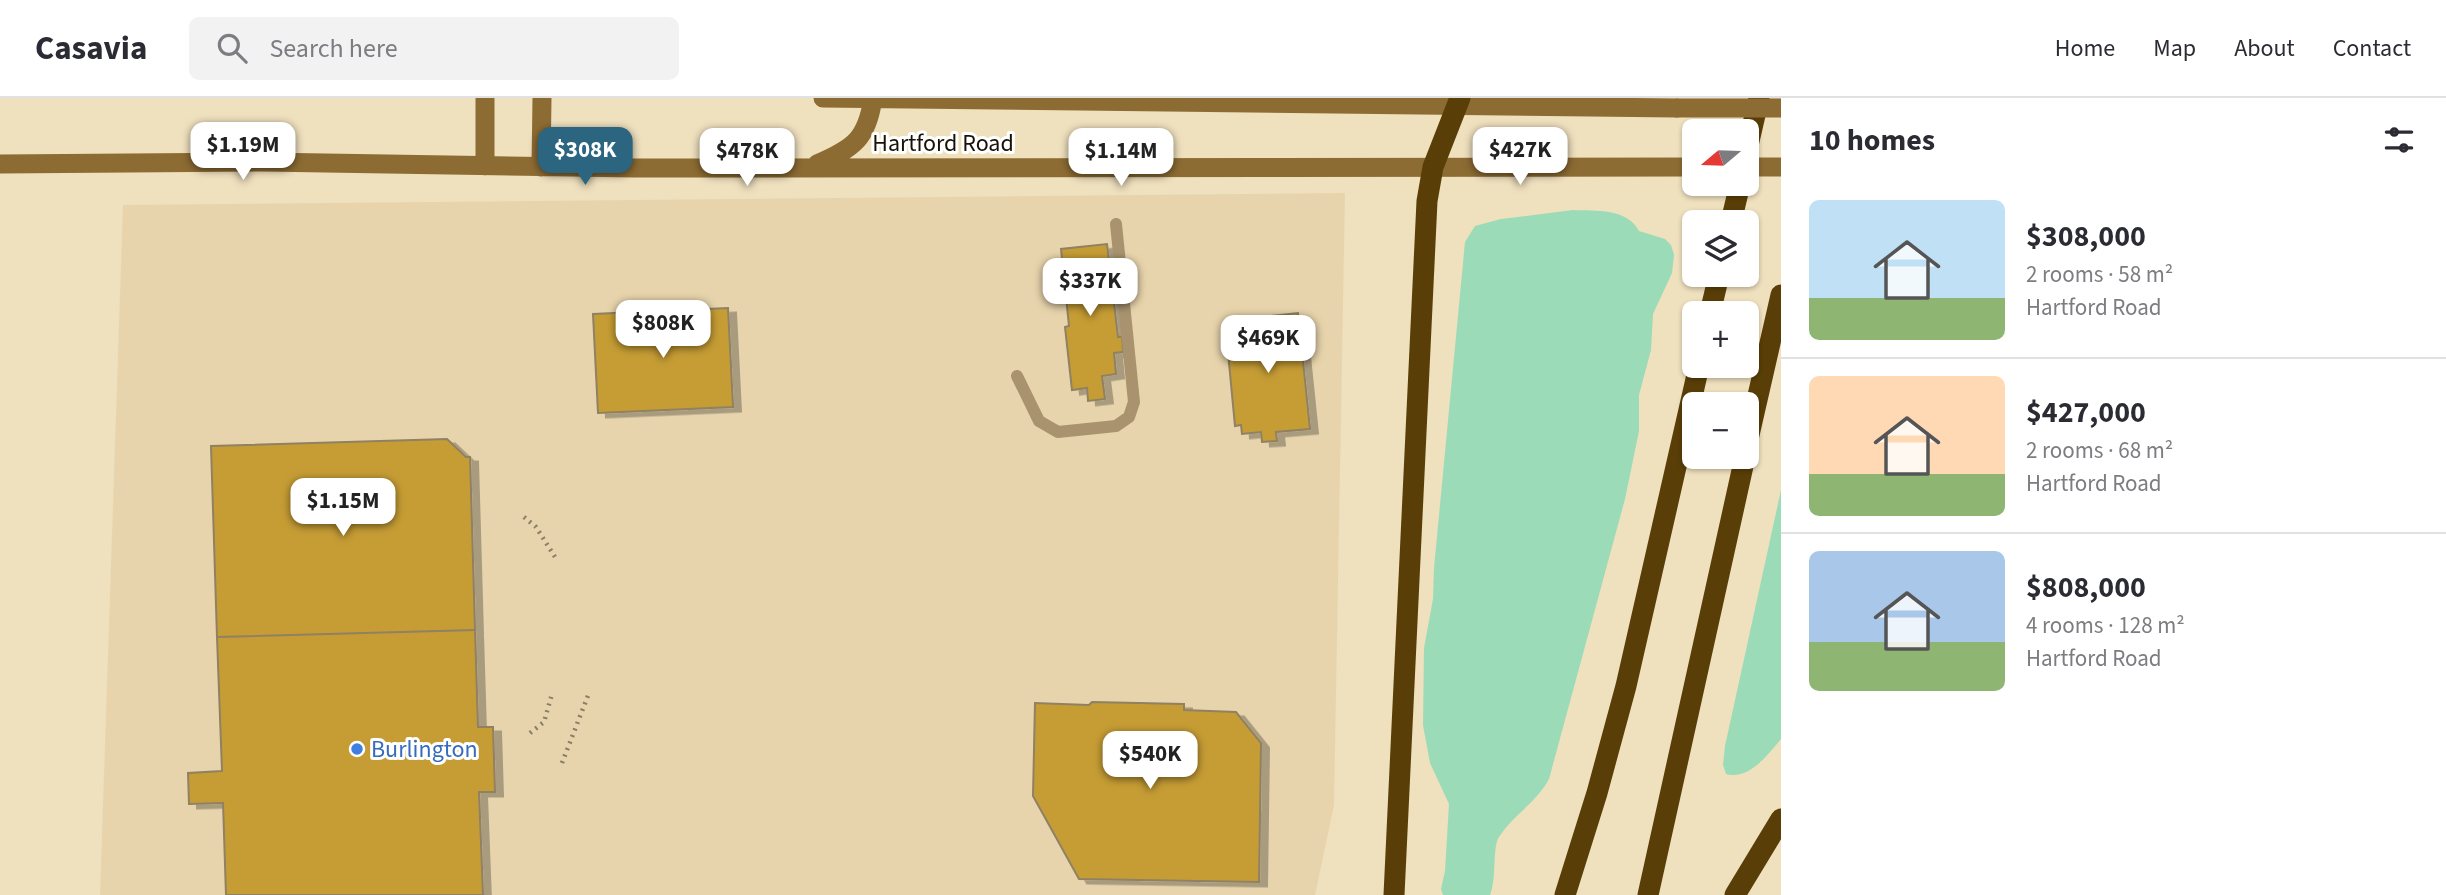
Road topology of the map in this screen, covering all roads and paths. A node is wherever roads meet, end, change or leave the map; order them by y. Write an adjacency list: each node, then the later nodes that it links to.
1 (485, 98): 10 (main road)
2 (542, 98): 11 (main road)
3 (822, 98): 4 (main road, Hartford Road)
4 (873, 98): 6 (main road, Hartford Road); 16 (main road)
5 (1759, 98): 8 (highway)
6 (1458, 102): 7 (main road, Hartford Road, bridge); 12 (highway)
7 (1781, 108)
8 (1754, 119)
9 (0, 164): 10 (main road, Hartford Road)
10 (485, 166): 11 (main road, Hartford Road)
11 (541, 167): 16 (main road, Hartford Road)
12 (1433, 167): 13 (main road, Hartford Road); 16 (main road, Hartford Road); 30 (highway)
13 (1682, 167)
14 (1759, 167): 15 (main road)
15 (1781, 167)
16 (809, 168)
17 (1116, 224): 19 (lane)
18 (1781, 295): 21 (highway)
19 (1017, 376)
20 (1696, 378): 31 (highway)
21 (1759, 392)
22 (1742, 469): 32 (highway)
23 (524, 517): 24 (path)
24 (555, 557)
25 (590, 692): 28 (path)
26 (552, 694): 27 (path)
27 (530, 733)
28 (562, 763)
29 (1781, 819): 33 (highway)
30 (1394, 895)
31 (1565, 895)
32 (1648, 895)
33 (1735, 895)

